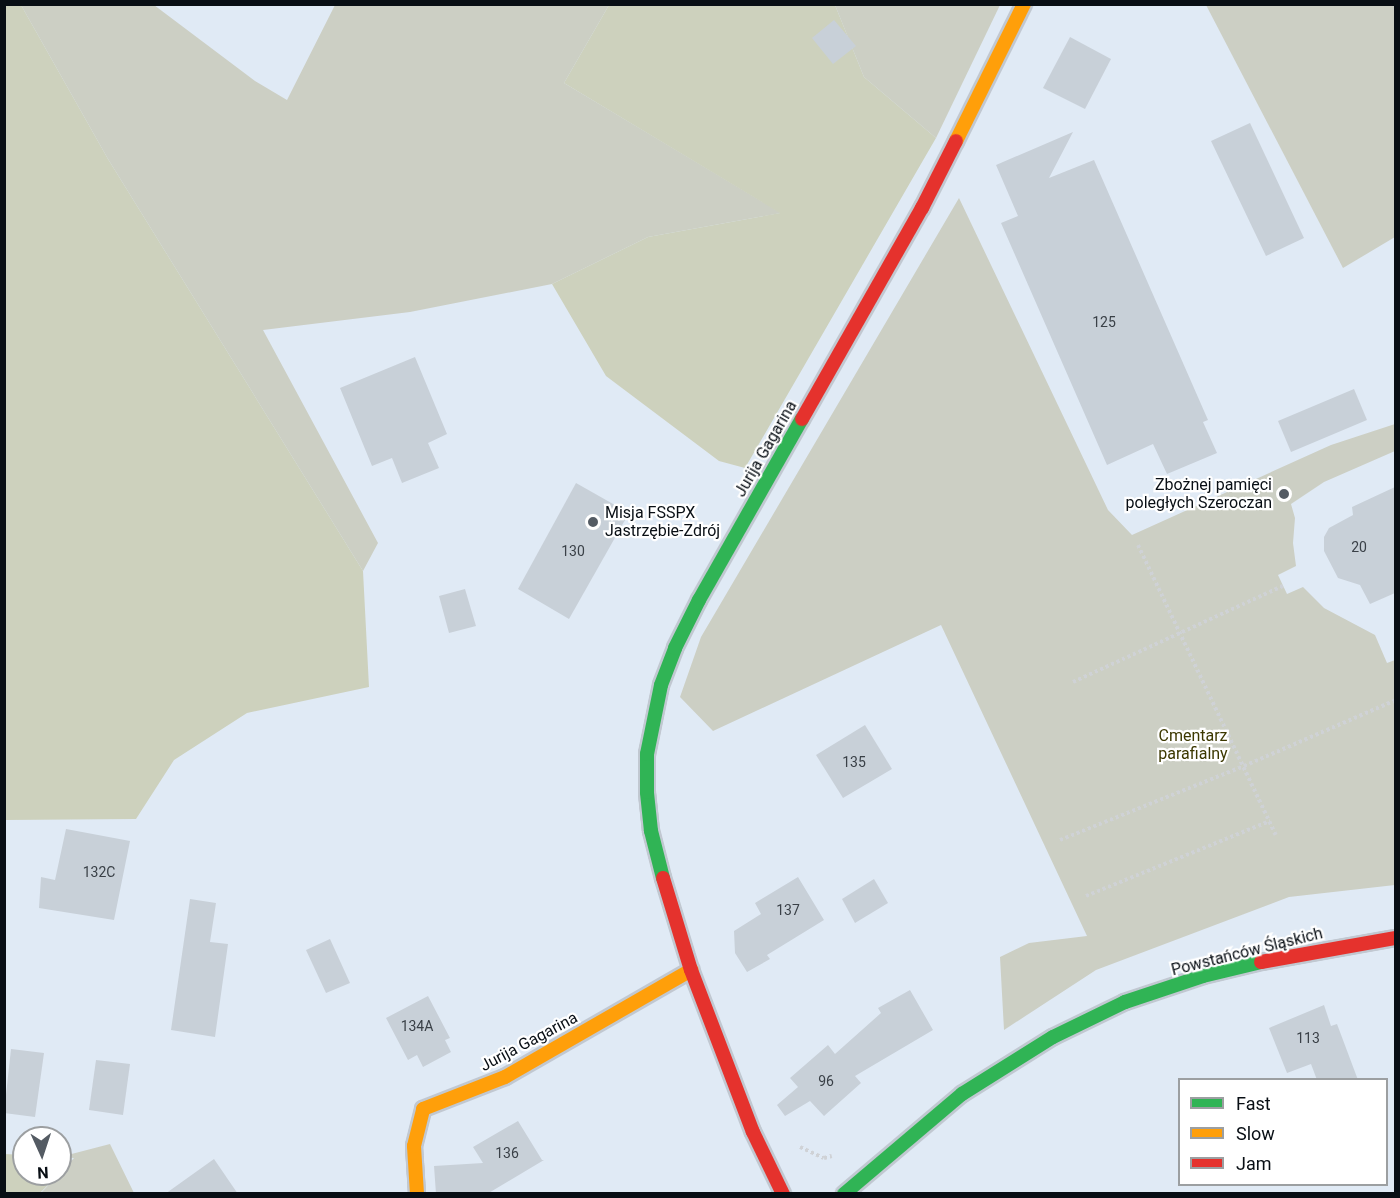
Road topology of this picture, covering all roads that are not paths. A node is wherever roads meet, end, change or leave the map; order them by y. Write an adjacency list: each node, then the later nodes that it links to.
1 (1024, 4): 3 (street, Jurija Gagarina)
2 (1395, 938): 6 (street, Powstańców Śląskich)
3 (691, 970): 4 (street, Jurija Gagarina); 5 (street, Jurija Gagarina)
4 (417, 1194)
5 (783, 1194)
6 (844, 1194)

